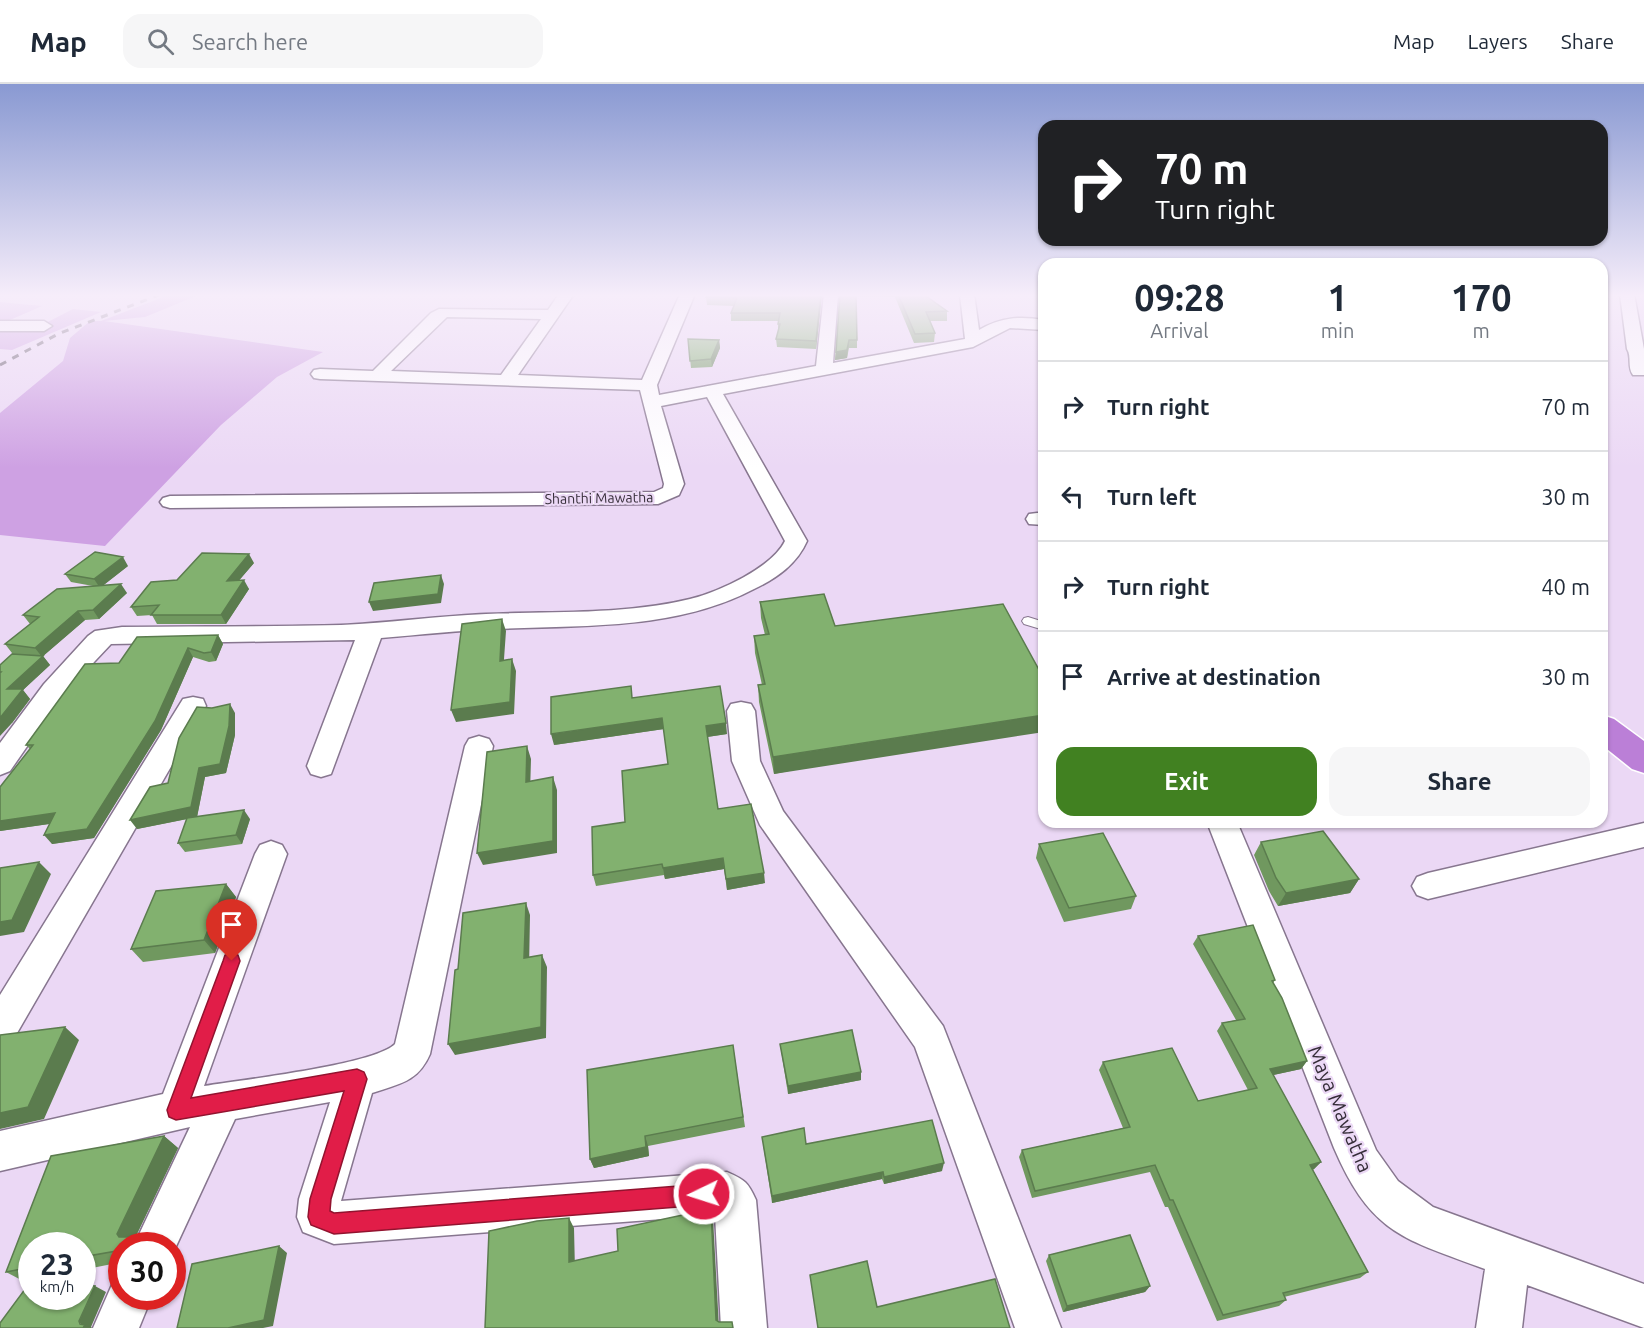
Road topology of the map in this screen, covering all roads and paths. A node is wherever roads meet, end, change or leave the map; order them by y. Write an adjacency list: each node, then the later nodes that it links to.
1 (401, 352): 10 (street)
2 (527, 352): 11 (street)
3 (666, 352): 13 (street)
4 (826, 352): 7 (street)
5 (921, 352): 7 (street)
6 (1642, 354): 8 (street)
7 (824, 371): 12 (street)
8 (1640, 371)
9 (320, 374): 10 (street)
10 (376, 377): 11 (street)
11 (507, 380): 13 (street)
12 (711, 389): 13 (street); 17 (street)
13 (650, 393): 14 (street, Shanthi Mawatha)
14 (170, 502)
15 (1028, 621): 16 (lane)
16 (1038, 624)
17 (371, 631): 23 (street); 24 (street)
18 (193, 706): 29 (street)
19 (741, 711): 40 (street)
20 (1608, 732): 22 (highway)
21 (479, 746): 30 (street)
22 (1644, 760)
23 (0, 764)
24 (321, 766)
25 (1224, 828): 35 (street, Maya Mawatha)
26 (1644, 835): 28 (street)
27 (271, 855): 32 (street)
28 (1428, 886)
29 (0, 1028)
30 (357, 1079): 31 (street); 39 (street)
31 (223, 1102): 32 (street); 34 (street)
32 (176, 1110): 33 (street)
33 (0, 1151)
34 (161, 1232)
35 (1509, 1256): 36 (street, Maya Mawatha); 41 (street)
36 (1644, 1306)
37 (124, 1310): 38 (street)
38 (116, 1328)
39 (744, 1328)
40 (1038, 1328)
41 (1499, 1328)

